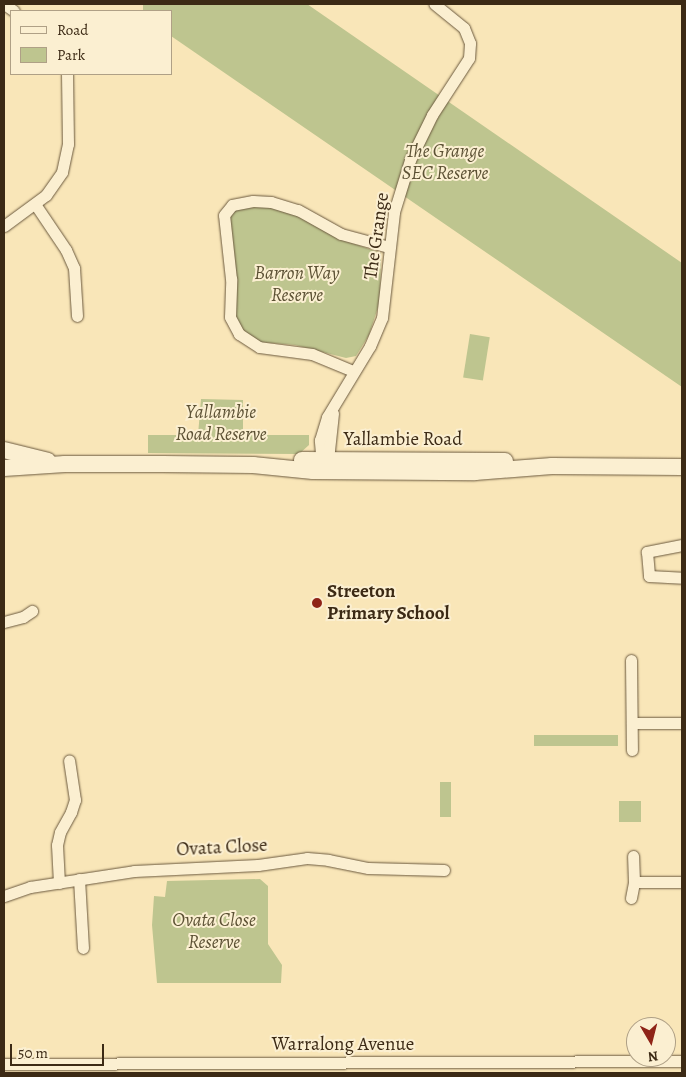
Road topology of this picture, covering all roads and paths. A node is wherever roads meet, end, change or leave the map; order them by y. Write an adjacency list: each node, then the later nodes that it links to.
1 (434, 4): 5 (street, The Grange)
2 (67, 75): 3 (street)
3 (35, 204): 4 (street); 6 (street)
4 (4, 226)
5 (389, 247): 7 (street, The Grange); 7 (street)
6 (77, 316)
7 (354, 370): 10 (street, The Grange)
8 (4, 450): 9 (street, Yallambie Road)
9 (65, 464): 10 (street, Yallambie Road); 12 (street, Yallambie Road)
10 (324, 464): 11 (street, Yallambie Road)
11 (682, 467)
12 (4, 468)
13 (682, 546): 14 (street)
14 (682, 578)
15 (32, 611): 16 (street)
16 (4, 622)
17 (631, 660): 18 (street)
18 (632, 723): 19 (street); 20 (street)
19 (682, 723)
20 (632, 750)
21 (69, 760): 25 (street)
22 (633, 856): 26 (street)
23 (444, 870): 24 (street, Ovata Close)
24 (79, 879): 25 (street, Ovata Close); 30 (street)
25 (59, 882): 28 (street, Ovata Close)
26 (634, 882): 27 (street); 29 (street)
27 (682, 882)
28 (4, 896)
29 (631, 898)
30 (84, 948)
31 (682, 1061): 33 (street, Warralong Avenue)
32 (4, 1064): 34 (street, Warralong Avenue)
33 (507, 1067): 34 (street, Warralong Avenue)
34 (320, 1068)

